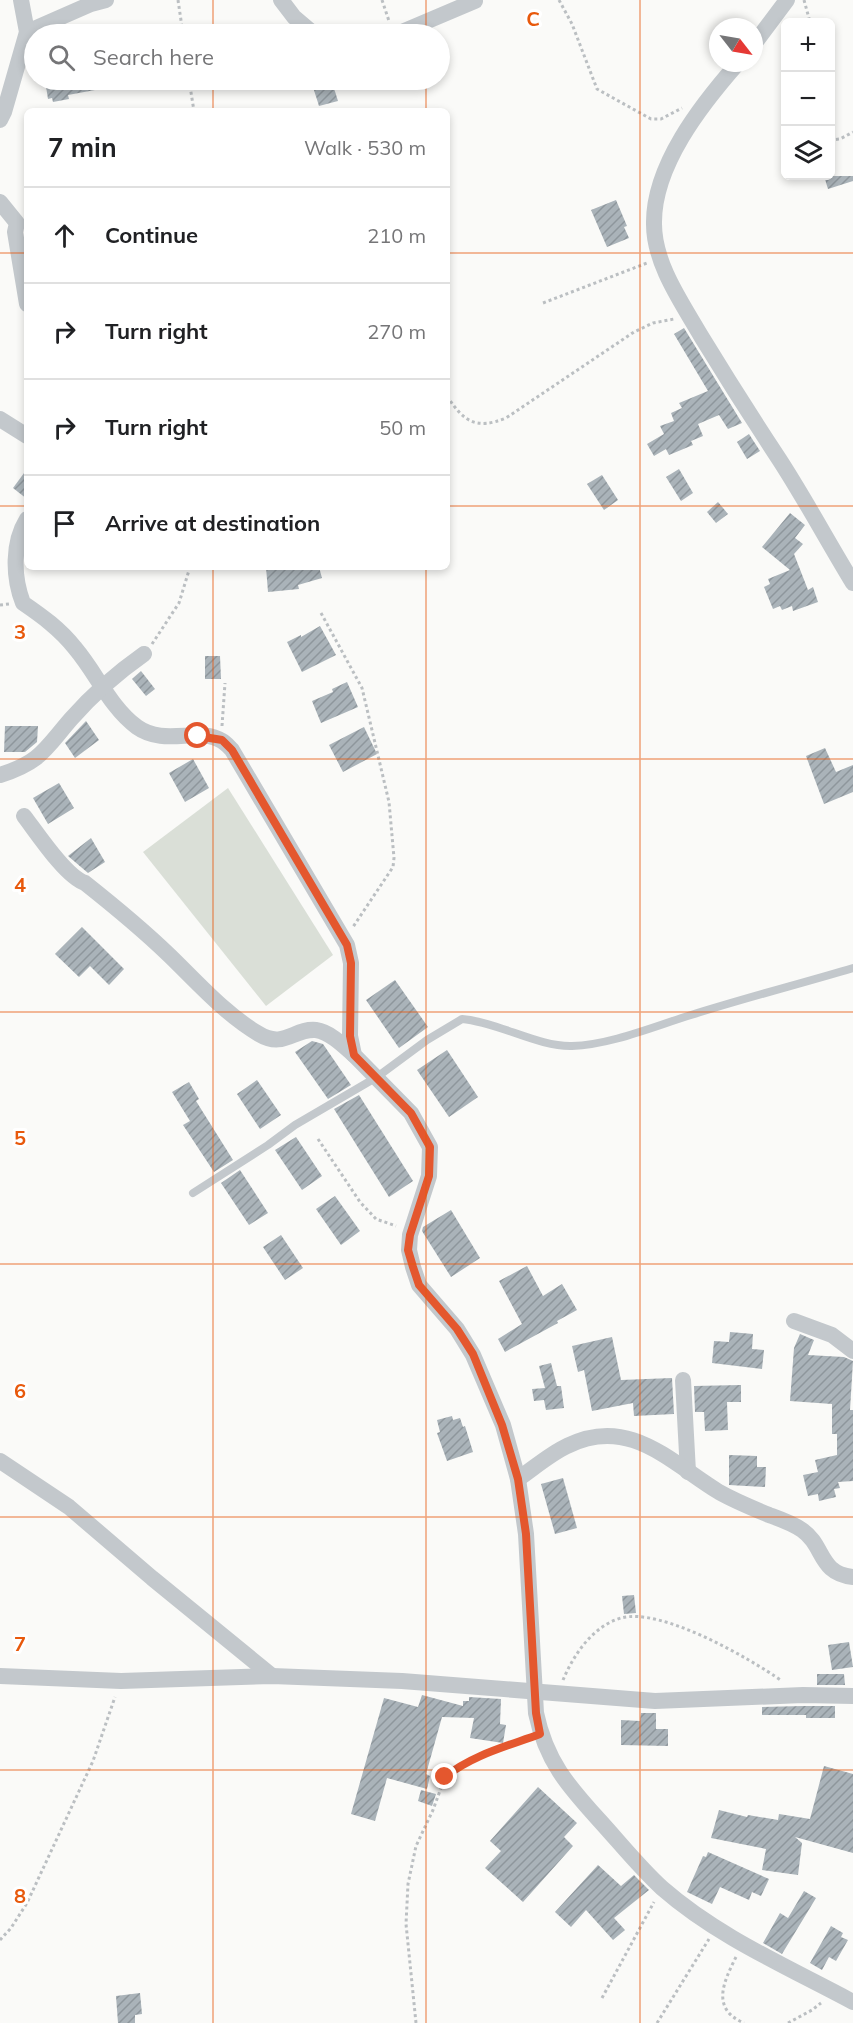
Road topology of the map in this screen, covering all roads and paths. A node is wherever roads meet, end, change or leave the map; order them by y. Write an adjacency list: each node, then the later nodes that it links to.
1 (21, 0): 11 (street)
2 (106, 0): 12 (street)
3 (178, 0): 13 (path)
4 (281, 0): 14 (street)
5 (381, 0): 15 (path)
6 (559, 0): 21 (path)
7 (787, 0): 17 (street)
8 (804, 0): 10 (path)
9 (475, 1): 16 (street)
10 (809, 18)
11 (26, 24)
12 (45, 24)
13 (182, 24)
14 (302, 24)
15 (391, 24)
16 (411, 24)
17 (763, 33)
18 (24, 42): 23 (street)
19 (730, 72): 21 (street)
20 (191, 90): 22 (path)
21 (703, 104): 28 (street)
22 (194, 108)
23 (0, 120)
24 (853, 132): 25 (path)
25 (835, 140)
26 (0, 202): 27 (street)
27 (22, 219): 29 (street)
28 (660, 259): 30 (path); 31 (street)
29 (24, 286)
30 (543, 303)
31 (690, 317): 32 (path); 37 (street)
32 (450, 400)
33 (0, 419): 34 (street)
34 (24, 434)
35 (24, 525): 41 (street)
36 (189, 570): 39 (path)
37 (853, 583)
38 (321, 613): 45 (path)
39 (144, 654): 41 (street)
40 (225, 683): 42 (path)
41 (104, 686): 42 (street); 43 (street)
42 (222, 740): 45 (street)
43 (0, 775)
44 (24, 816): 47 (street)
45 (347, 945): 47 (street)
46 (853, 968): 48 (lane)
47 (354, 1055): 48 (street)
48 (377, 1077): 50 (lane); 51 (street)
49 (318, 1139): 51 (path)
50 (193, 1193)
51 (410, 1235): 57 (street)
52 (794, 1321): 53 (street)
53 (853, 1351)
54 (683, 1380): 56 (street)
55 (0, 1461): 60 (street)
56 (688, 1472): 57 (street); 58 (street)
57 (518, 1479): 62 (street)
58 (853, 1577)
59 (0, 1676): 61 (street)
60 (272, 1676): 61 (street); 62 (street)
61 (121, 1681): 69 (path)
62 (535, 1690): 63 (street); 66 (street)
63 (558, 1693): 64 (street); 64 (path)
64 (803, 1695): 65 (street)
65 (853, 1696)
66 (540, 1734): 67 (street); 74 (path)
67 (662, 1888): 68 (street); 72 (path)
68 (716, 1927): 70 (street); 75 (path)
69 (0, 1940)
70 (742, 1943): 71 (street); 76 (path)
71 (834, 1992): 73 (street); 77 (path)
72 (602, 1998)
73 (853, 2002)
74 (416, 2023)
75 (657, 2023)
76 (744, 2023)
77 (788, 2023)

